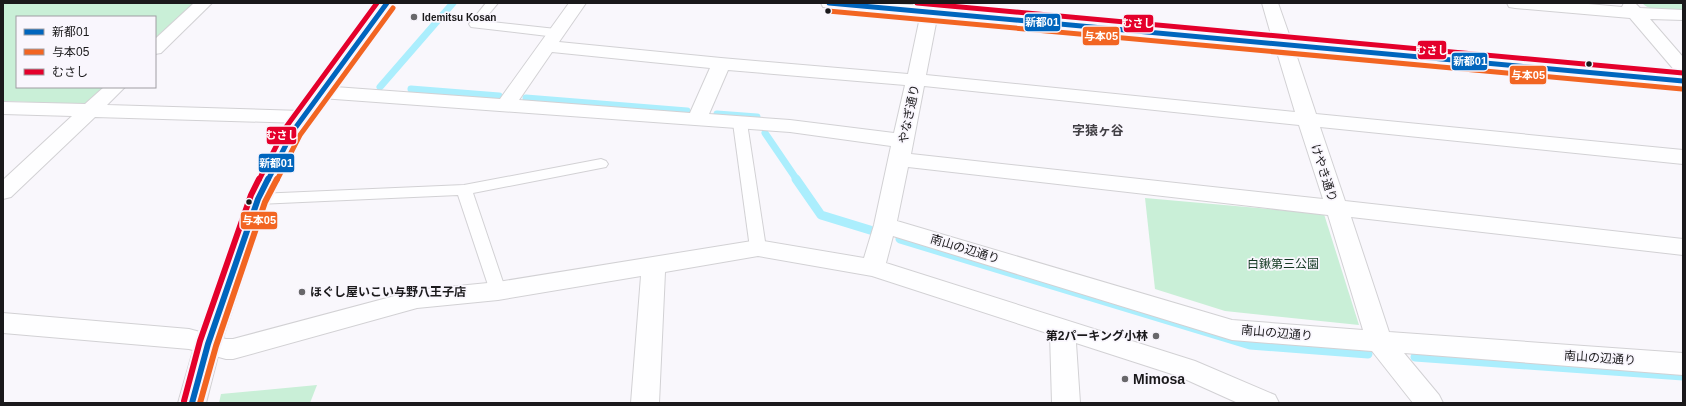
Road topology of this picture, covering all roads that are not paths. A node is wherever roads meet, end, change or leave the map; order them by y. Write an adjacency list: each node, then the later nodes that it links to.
1 (204, 3): 13 (street)
2 (387, 3): 19 (street)
3 (492, 3): 11 (lane)
4 (578, 3): 11 (street)
5 (829, 3): 8 (street)
6 (1270, 3): 12 (street, けやき通り)
7 (1515, 3): 9 (street)
8 (931, 8): 12 (street); 16 (street, やなぎ通り)
9 (1631, 8): 10 (street); 15 (street)
10 (1683, 15)
11 (552, 40): 14 (street); 20 (street)
12 (1283, 45): 17 (street); 25 (street, けやき通り)
13 (156, 48)
14 (721, 64): 16 (street); 24 (street)
15 (1683, 68)
16 (916, 80): 25 (street); 27 (street, やなぎ通り)
17 (1683, 81)
18 (115, 88): 22 (street)
19 (321, 92): 20 (street); 23 (street)
20 (505, 106): 24 (street)
21 (3, 108): 22 (street)
22 (91, 110): 23 (street); 31 (street)
23 (302, 117): 32 (street)
24 (697, 120): 26 (street)
25 (1308, 120): 28 (street); 33 (street, けやき通り)
26 (740, 123): 27 (street); 36 (lane)
27 (901, 150): 33 (street); 34 (street, やなぎ通り)
28 (1683, 158)
29 (601, 164): 30 (lane)
30 (464, 190): 32 (lane); 39 (lane)
31 (3, 192)
32 (258, 199): 43 (street)
33 (1336, 208): 35 (street); 42 (street, けやき通り)
34 (885, 225): 38 (street, やなぎ通り); 42 (street, 南山の辺通り)
35 (1683, 247)
36 (758, 248): 37 (street); 38 (street)
37 (654, 265): 39 (street); 46 (street)
38 (873, 268): 41 (street)
39 (498, 291): 43 (street)
40 (3, 323): 43 (street)
41 (1062, 328): 47 (street); 48 (street)
42 (1380, 342): 44 (street, 南山の辺通り); 49 (street)
43 (208, 344): 45 (street)
44 (1683, 364)
45 (192, 403)
46 (645, 403)
47 (1066, 403)
48 (1265, 403)
49 (1430, 403)

